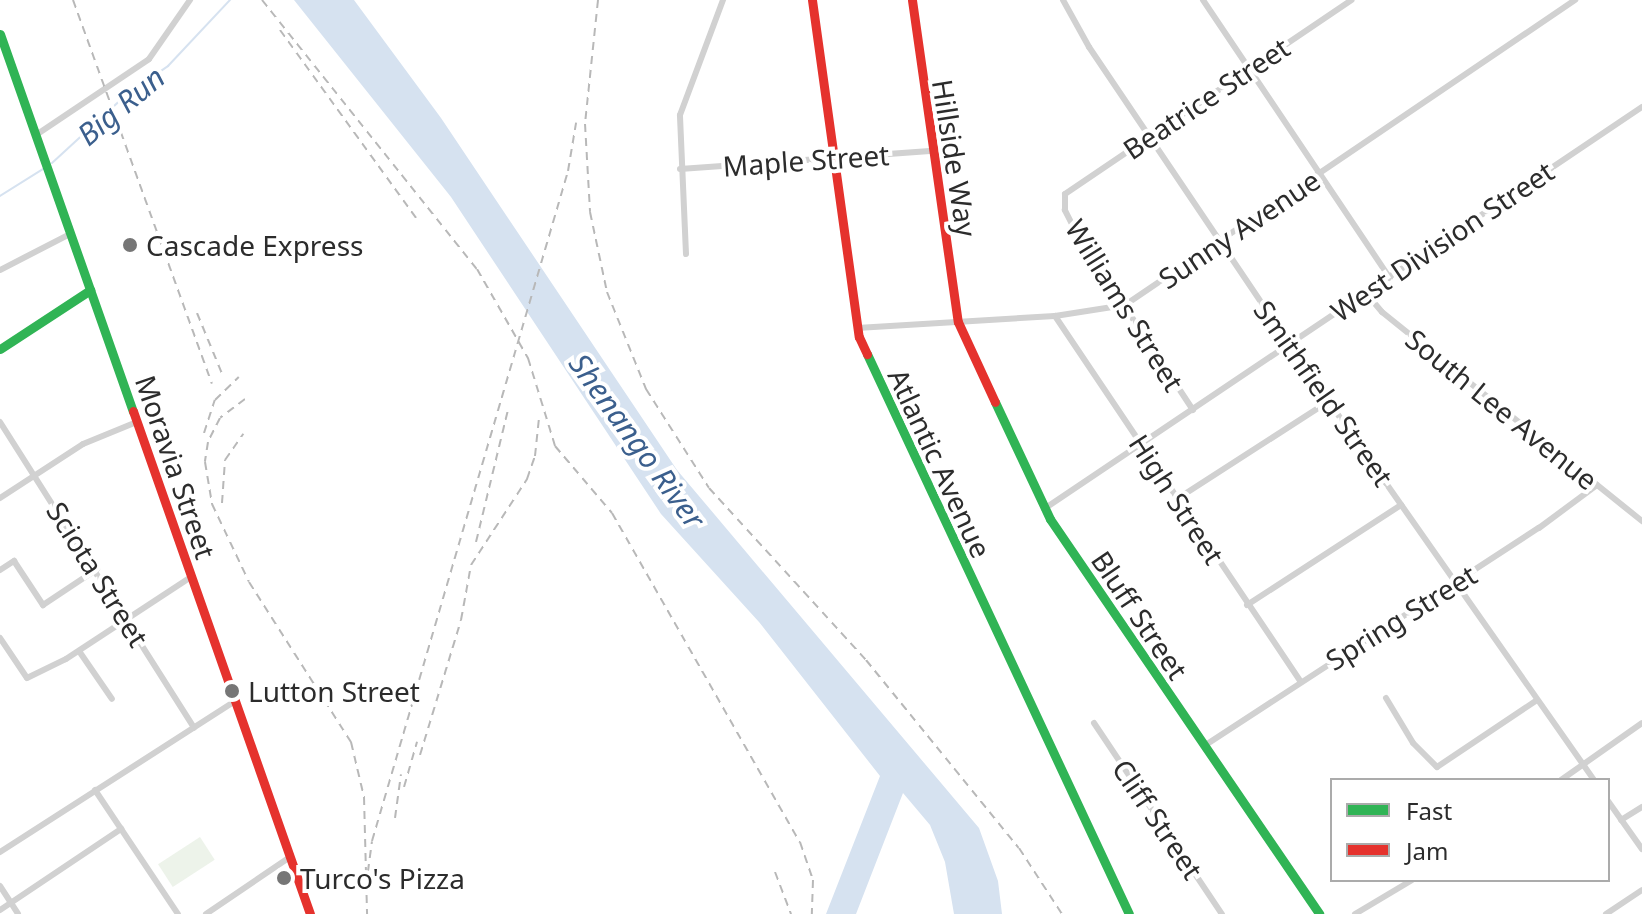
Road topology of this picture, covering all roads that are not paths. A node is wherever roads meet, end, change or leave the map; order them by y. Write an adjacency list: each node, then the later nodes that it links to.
1 (190, 0): 12 (street)
2 (723, 0): 16 (street)
3 (812, 0): 15 (street, Atlantic Avenue)
4 (912, 0): 14 (street, Hillside Way)
5 (1063, 0): 13 (street, Smithfield Street)
6 (1203, 0): 10 (street)
7 (1351, 0): 10 (street, Beatrice Street)
8 (1575, 0): 17 (street, Sunny Avenue)
9 (0, 34): 12 (street, Moravia Street)
10 (1249, 69): 13 (street, Beatrice Street); 17 (street)
11 (1642, 107): 23 (street, West Division Street)
12 (36, 135): 19 (street, Moravia Street)
13 (1149, 136): 18 (street, Beatrice Street); 20 (street, Smithfield Street)
14 (933, 151): 15 (street, Maple Street); 28 (street, Hillside Way)
15 (832, 158): 16 (street, Maple Street); 29 (street, Atlantic Avenue)
16 (680, 169): 21 (street)
17 (1321, 174): 20 (street, Sunny Avenue); 23 (street)
18 (1064, 198): 26 (street, Williams Street)
19 (70, 234): 22 (street); 24 (street, Moravia Street)
20 (1221, 242): 26 (street, Sunny Avenue); 30 (street, Smithfield Street)
21 (686, 254)
22 (0, 270)
23 (1390, 278): 25 (street, West Division Street)
24 (90, 290): 31 (street); 35 (street, Moravia Street)
25 (1366, 293): 30 (street, West Division Street); 38 (street, South Lee Avenue)
26 (1125, 305): 27 (street, Sunny Avenue); 33 (street, Williams Street)
27 (1055, 316): 28 (street, Sunny Avenue); 36 (street, High Street)
28 (958, 322): 29 (street, Sunny Avenue); 42 (street, Bluff Street)
29 (857, 328): 81 (street, Atlantic Avenue)
30 (1289, 343): 32 (street, Smithfield Street); 33 (street, West Division Street)
31 (0, 349)
32 (1329, 401): 40 (street); 41 (street, Smithfield Street)
33 (1193, 410): 36 (street, West Division Street)
34 (0, 422): 37 (street, Sciota Street)
35 (137, 422): 37 (street); 46 (street, Moravia Street)
36 (1141, 444): 40 (street, High Street); 42 (street, West Division Street)
37 (35, 475): 39 (street); 44 (street, Sciota Street)
38 (1597, 485): 43 (street, South Lee Avenue); 47 (street, Spring Street)
39 (0, 498)
40 (1177, 499): 48 (street, High Street)
41 (1401, 505): 47 (street, Smithfield Street); 48 (street)
42 (1044, 509): 60 (street, Bluff Street)
43 (1642, 521)
44 (97, 569): 45 (street); 49 (street, Sciota Street)
45 (0, 570)
46 (191, 577): 49 (street); 56 (street, Moravia Street)
47 (1455, 584): 52 (street, Spring Street); 55 (street, Smithfield Street)
48 (1247, 605): 52 (street, High Street)
49 (127, 617): 51 (street); 59 (street, Sciota Street)
50 (0, 638): 51 (street)
51 (79, 651): 54 (street)
52 (1300, 681): 60 (street, Spring Street)
53 (1386, 698): 55 (street)
54 (112, 699)
55 (1537, 700): 61 (street, Smithfield Street)
56 (235, 701): 59 (street); 71 (street, Moravia Street)
57 (1094, 723): 82 (street, Cliff Street)
58 (1642, 723): 61 (street)
59 (194, 728): 64 (street)
60 (1204, 746): 83 (street, Bluff Street)
61 (1582, 764): 62 (street); 63 (street, Smithfield Street)
62 (1564, 778)
63 (1592, 778)
64 (95, 790): 68 (street); 70 (street)
65 (1610, 804): 67 (street)
66 (1642, 807): 67 (street)
67 (1621, 820): 69 (street)
68 (121, 829): 75 (street); 78 (street)
69 (1642, 849)
70 (0, 852)
71 (290, 857): 79 (street); 80 (street, Moravia Street)
72 (1409, 882): 84 (street)
73 (0, 886): 75 (street)
74 (1642, 890): 85 (street)
75 (11, 903): 76 (street); 77 (street)
76 (0, 910)
77 (18, 914)
78 (178, 914)
79 (206, 914)
80 (310, 914)
81 (1129, 914)
82 (1222, 914)
83 (1319, 914)
84 (1355, 914)
85 (1606, 914)

